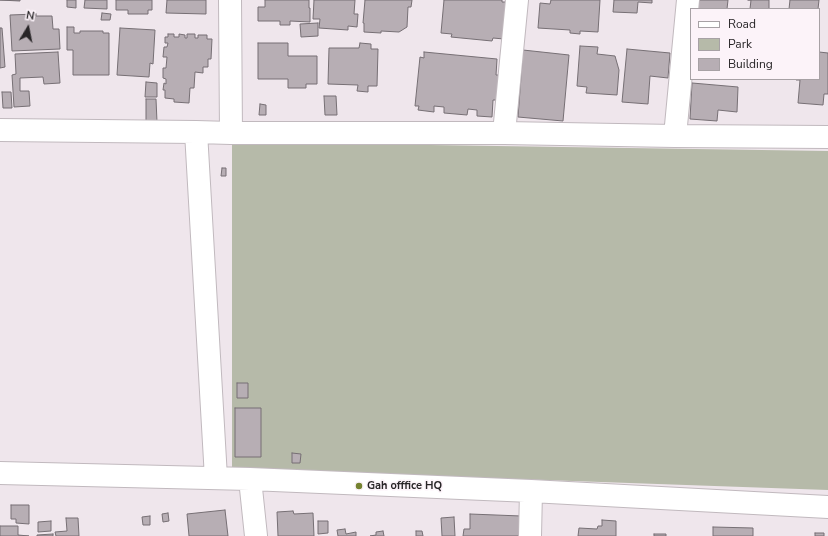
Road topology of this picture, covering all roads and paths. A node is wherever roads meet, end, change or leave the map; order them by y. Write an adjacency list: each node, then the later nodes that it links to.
1 (230, 0): 6 (street)
2 (517, 0): 7 (street)
3 (688, 0): 8 (street)
4 (0, 130): 5 (street)
5 (196, 132): 6 (street); 11 (street)
6 (231, 133): 7 (street)
7 (504, 133): 8 (street)
8 (675, 136): 9 (street)
9 (828, 137)
10 (0, 473): 11 (street)
11 (216, 478): 12 (street)
12 (250, 479): 13 (street); 15 (street)
13 (531, 491): 14 (street); 16 (street)
14 (828, 506)
15 (256, 536)
16 (530, 536)

